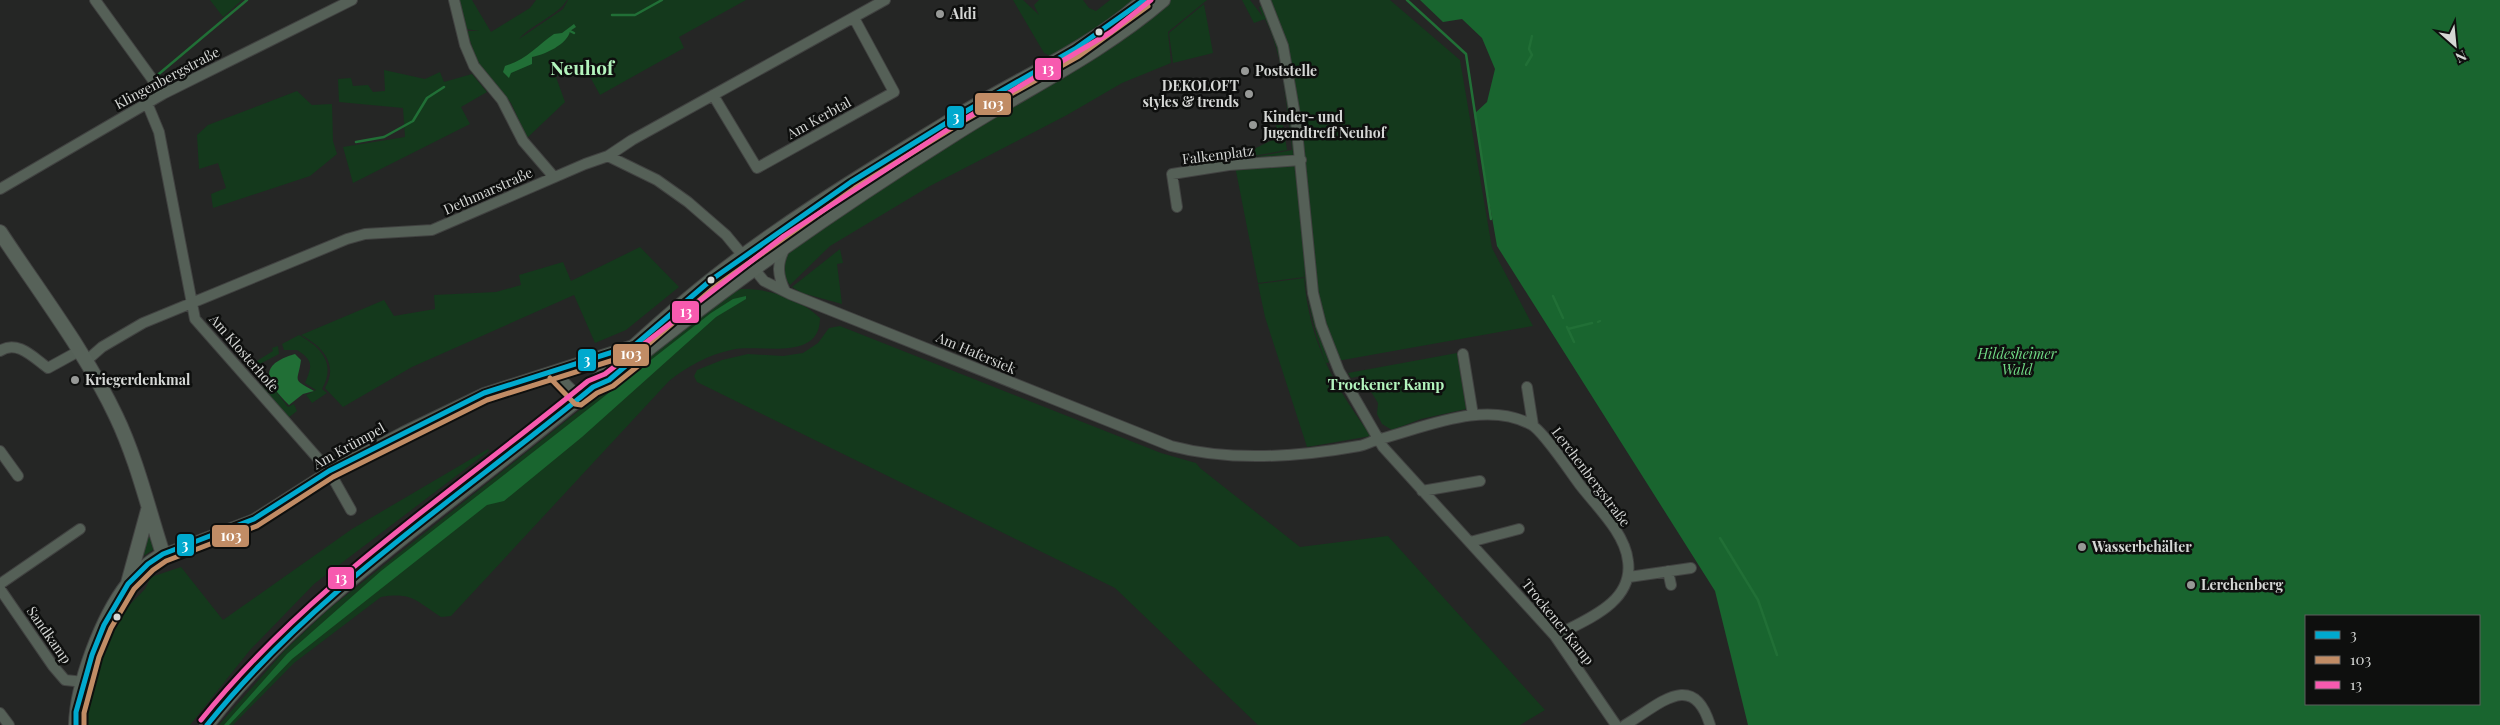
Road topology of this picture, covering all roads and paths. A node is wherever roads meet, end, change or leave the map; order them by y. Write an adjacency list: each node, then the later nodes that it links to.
1 (95, 0): 9 (street)
2 (352, 0): 9 (street, Klingenbergstraße)
3 (454, 0): 14 (street)
4 (886, 0): 8 (street, Dethmarstraße)
5 (1144, 0): 19 (main road)
6 (1163, 0): 18 (main road)
7 (1265, 0): 13 (street, Trockener Kamp)
8 (854, 18): 10 (street, Dethmarstraße); 10 (street, Am Kerbtal)
9 (163, 94): 11 (street, Klingenbergstraße)
10 (713, 95): 12 (street, Dethmarstraße)
11 (147, 102): 15 (street, Klingenbergstraße); 22 (street, Am Klosterhofe)
12 (608, 156): 14 (street, Dethmarstraße); 19 (street, Am Hafersiek)
13 (1301, 160): 16 (street, Falkenplatz); 33 (street, Trockener Kamp)
14 (554, 177): 22 (street, Dethmarstraße)
15 (0, 189)
16 (1177, 207)
17 (0, 232): 26 (main road)
18 (788, 242): 20 (main road); 21 (street)
19 (743, 257): 20 (street, Am Hafersiek); 23 (main road)
20 (753, 269): 21 (street, Am Hafersiek); 28 (main road)
21 (785, 292): 33 (street, Am Hafersiek)
22 (194, 303): 26 (street, Dethmarstraße); 35 (street, Am Klosterhofe)
23 (635, 345): 27 (street, Am Krümpel); 28 (main road)
24 (3, 349): 26 (street, Dethmarstraße)
25 (1464, 354): 31 (street)
26 (82, 356): 39 (main road)
27 (554, 373): 30 (street); 35 (street, Am Krümpel)
28 (593, 387): 30 (main road)
29 (1527, 388): 32 (street, Lerchenbergstraße)
30 (580, 398): 57 (main road)
31 (1473, 414): 32 (street, Lerchenbergstraße); 33 (street, Lerchenbergstraße)
32 (1533, 425): 47 (street, Lerchenbergstraße)
33 (1378, 439): 38 (street, Trockener Kamp)
34 (0, 451): 36 (street)
35 (329, 471): 40 (street, Am Klosterhofe); 44 (street, Am Krümpel)
36 (18, 476)
37 (1480, 481): 38 (street)
38 (1422, 492): 43 (street, Trockener Kamp)
39 (148, 510): 44 (main road); 49 (main road)
40 (351, 510)
41 (80, 529): 48 (street)
42 (1519, 529): 43 (street)
43 (1470, 542): 52 (street, Trockener Kamp)
44 (163, 554): 49 (main road)
45 (1691, 568): 46 (street)
46 (1668, 571): 47 (street); 50 (street)
47 (1629, 577): 52 (street)
48 (0, 584)
49 (128, 584): 53 (main road)
50 (1671, 585)
51 (0, 589): 53 (street, Sandkamp)
52 (1555, 636): 58 (street, Trockener Kamp)
53 (84, 682): 56 (main road)
54 (0, 713): 55 (street)
55 (9, 725)
56 (76, 725)
57 (207, 725)
58 (1616, 725)
59 (1625, 725): 60 (street)
60 (1710, 725)

